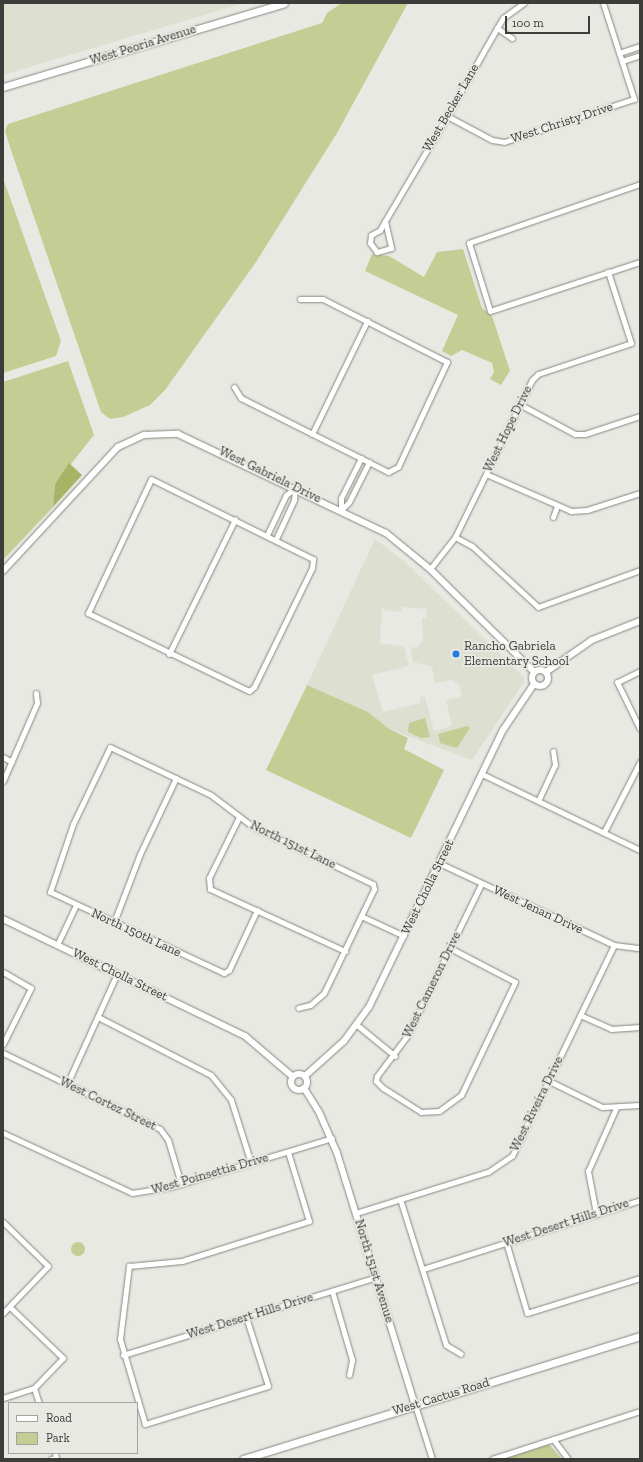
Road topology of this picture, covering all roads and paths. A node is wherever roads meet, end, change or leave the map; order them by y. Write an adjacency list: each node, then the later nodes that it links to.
1 (284, 3): 10 (main road, West Peoria Avenue)
2 (524, 3): 4 (street, West Becker Lane)
3 (603, 3): 7 (street)
4 (497, 28): 5 (street); 11 (street, West Becker Lane)
5 (512, 38)
6 (640, 46): 7 (street)
7 (619, 53): 9 (street)
8 (640, 56): 9 (street)
9 (622, 61): 11 (street, West Christy Drive)
10 (3, 86)
11 (446, 116): 13 (street, West Becker Lane)
12 (640, 184): 15 (street)
13 (385, 221): 13 (street, West Becker Lane)
14 (640, 262): 15 (street)
15 (608, 272): 19 (street, West Hope Drive)
16 (300, 299): 17 (street)
17 (367, 321): 21 (street); 23 (street)
18 (234, 387): 21 (street)
19 (519, 404): 20 (street); 24 (street, West Hope Drive)
20 (640, 416)
21 (312, 434): 22 (street)
22 (361, 458): 23 (street); 25 (street)
23 (369, 462): 26 (street)
24 (486, 474): 29 (street); 34 (street, West Hope Drive)
25 (349, 484): 26 (street); 30 (street)
26 (357, 487): 30 (street)
27 (295, 488): 30 (street, West Gabriela Drive); 33 (street); 35 (street); 38 (street, West Gabriela Drive)
28 (640, 493): 29 (street)
29 (557, 506): 31 (street)
30 (341, 510): 36 (street, West Gabriela Drive)
31 (553, 517)
32 (234, 519): 33 (street); 40 (street); 40 (street)
33 (267, 535): 35 (street)
34 (454, 537): 36 (street, West Hope Drive); 37 (street)
35 (276, 539): 40 (street)
36 (430, 570): 42 (street, West Gabriela Drive)
37 (640, 570)
38 (3, 571)
39 (640, 621): 43 (street)
40 (169, 654)
41 (640, 671): 46 (street)
42 (534, 672): 43 (street); 44 (street)
43 (546, 672): 44 (street)
44 (534, 684): 51 (street, West Cholla Street)
45 (36, 693): 49 (street)
46 (640, 729)
47 (553, 751): 54 (street)
48 (3, 757): 49 (street)
49 (12, 762): 53 (street)
50 (640, 762): 56 (street)
51 (482, 774): 54 (street); 58 (street, West Cholla Street)
52 (176, 778): 55 (street, North 151st Lane); 60 (street, North 151st Lane); 65 (street)
53 (3, 781)
54 (539, 799): 56 (street)
55 (239, 817): 62 (street); 63 (street, North 151st Lane)
56 (604, 832): 57 (street)
57 (640, 850)
58 (439, 863): 59 (street, West Jenan Drive); 66 (street, West Cholla Street)
59 (481, 884): 68 (street, West Jenan Drive); 69 (street, West Cameron Drive)
60 (50, 892): 61 (street, North 150th Lane)
61 (76, 905): 65 (street, North 150th Lane); 67 (street)
62 (257, 910): 65 (street, North 150th Lane); 71 (street)
63 (361, 916): 66 (street); 71 (street)
64 (3, 919): 67 (street, West Cholla Street)
65 (114, 922)
66 (404, 936): 77 (street, West Cholla Street)
67 (57, 945): 73 (street, West Cholla Street)
68 (614, 946): 70 (street, West Jenan Drive); 75 (street, West Riveira Drive)
69 (450, 948): 81 (street, West Cameron Drive); 81 (street, West Cameron Drive)
70 (640, 948)
71 (345, 952): 74 (street)
72 (3, 972): 79 (street)
73 (117, 974): 76 (street); 82 (street, West Cholla Street)
74 (298, 1008)
75 (580, 1015): 78 (street); 84 (street, West Riveira Drive)
76 (98, 1017): 85 (street); 92 (street)
77 (357, 1025): 81 (street); 83 (street, West Cholla Street)
78 (640, 1027)
79 (3, 1044)
80 (3, 1053): 85 (street, West Cortez Street)
81 (395, 1056)
82 (292, 1076): 83 (street); 86 (street, West Cholla Street)
83 (304, 1076): 86 (street)
84 (549, 1081): 88 (street); 94 (street, West Riveira Drive)
85 (67, 1084): 93 (street, West Cortez Street)
86 (304, 1088): 90 (street, North 151st Avenue)
87 (640, 1105): 88 (street)
88 (616, 1108): 96 (street)
89 (3, 1134): 93 (street, West Poinsettia Drive)
90 (332, 1138): 91 (street, West Poinsettia Drive); 97 (street, North 151st Avenue)
91 (288, 1152): 92 (street, West Poinsettia Drive); 109 (street)
92 (251, 1163): 93 (street, West Poinsettia Drive)
93 (181, 1184)
94 (400, 1199): 97 (street, West Riveira Drive); 100 (street)
95 (640, 1200): 96 (street, West Desert Hills Drive)
96 (596, 1213): 99 (street, West Desert Hills Drive)
97 (356, 1214): 101 (street, North 151st Avenue)
98 (3, 1222): 104 (street)
99 (506, 1242): 100 (street, West Desert Hills Drive); 102 (street)
100 (423, 1269): 108 (street)
101 (376, 1277): 103 (street, West Desert Hills Drive); 116 (street, North 151st Avenue)
102 (640, 1278)
103 (332, 1291): 106 (street, West Desert Hills Drive); 110 (street)
104 (10, 1307): 105 (street); 111 (street)
105 (3, 1313)
106 (246, 1317): 109 (street, West Desert Hills Drive); 115 (street)
107 (640, 1336): 116 (main road, West Cactus Road)
108 (461, 1354)
109 (123, 1355): 114 (street)
110 (349, 1375)
111 (34, 1388): 112 (street); 113 (street)
112 (3, 1398)
113 (39, 1402)
114 (138, 1402)
115 (138, 1402)
116 (415, 1405): 119 (main road, West Cactus Road); 120 (street, North 151st Avenue)
117 (640, 1411): 118 (street)
118 (553, 1439): 121 (street); 122 (street)
119 (243, 1459)
120 (432, 1459)
121 (492, 1459)
122 (568, 1459)

